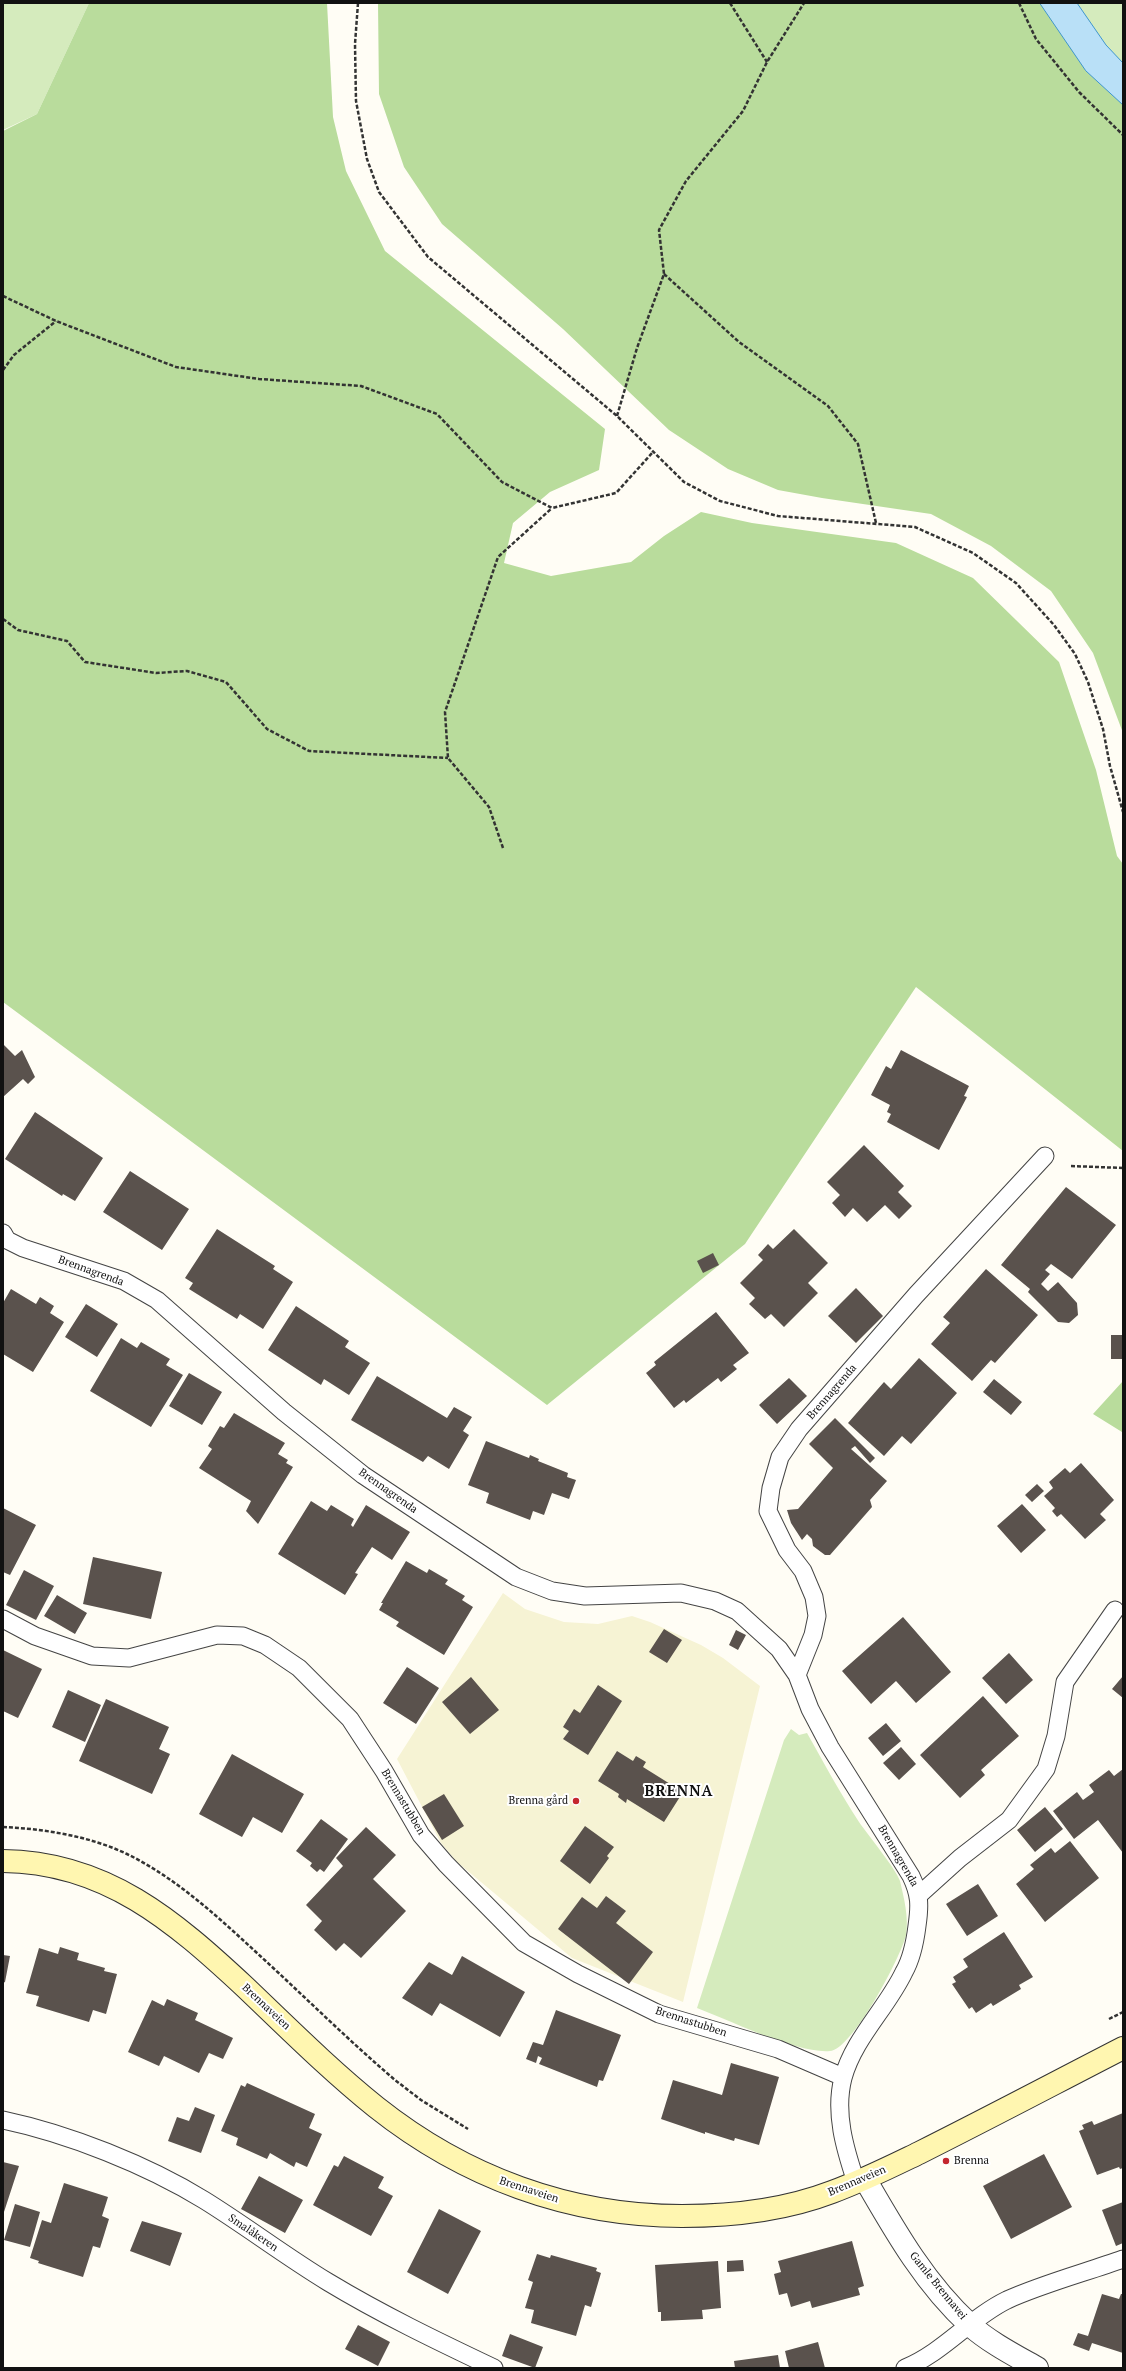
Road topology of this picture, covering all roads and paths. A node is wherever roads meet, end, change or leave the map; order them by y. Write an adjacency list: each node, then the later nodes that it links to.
1 (358, 3): 11 (path)
2 (730, 3): 5 (path)
3 (804, 3): 5 (path)
4 (1019, 3): 6 (path)
5 (767, 62): 7 (path)
6 (1123, 135)
7 (664, 274): 11 (path); 14 (path)
8 (3, 296): 9 (path)
9 (56, 321): 10 (path); 13 (path)
10 (3, 370)
11 (617, 416): 12 (path)
12 (653, 452): 13 (path); 14 (path)
13 (552, 508): 16 (path)
14 (876, 523): 17 (path)
15 (3, 618): 16 (path)
16 (448, 758): 18 (path)
17 (1123, 812)
18 (503, 848)
19 (1040, 1160): 20 (path); 24 (lane, Brennagrenda)
20 (1123, 1168)
21 (3, 1233): 24 (lane, Brennagrenda)
22 (1115, 1610): 27 (lane)
23 (3, 1620): 29 (lane, Brennastubben)
24 (797, 1674): 27 (lane, Brennagrenda)
25 (3, 1827): 31 (path)
26 (3, 1861): 32 (street, Brennaveien)
27 (920, 1895): 29 (lane, Brennagrenda)
28 (1123, 2048): 32 (street, Brennaveien)
29 (844, 2077): 32 (lane, Brennagrenda)
30 (3, 2120): 35 (lane, Smalåkeren)
31 (472, 2131)
32 (860, 2181): 34 (street, Gamle Brennavei)
33 (1123, 2258): 34 (lane)
34 (970, 2325): 36 (lane); 37 (street, Gamle Brennavei)
35 (494, 2368)
36 (905, 2368)
37 (1037, 2368)

